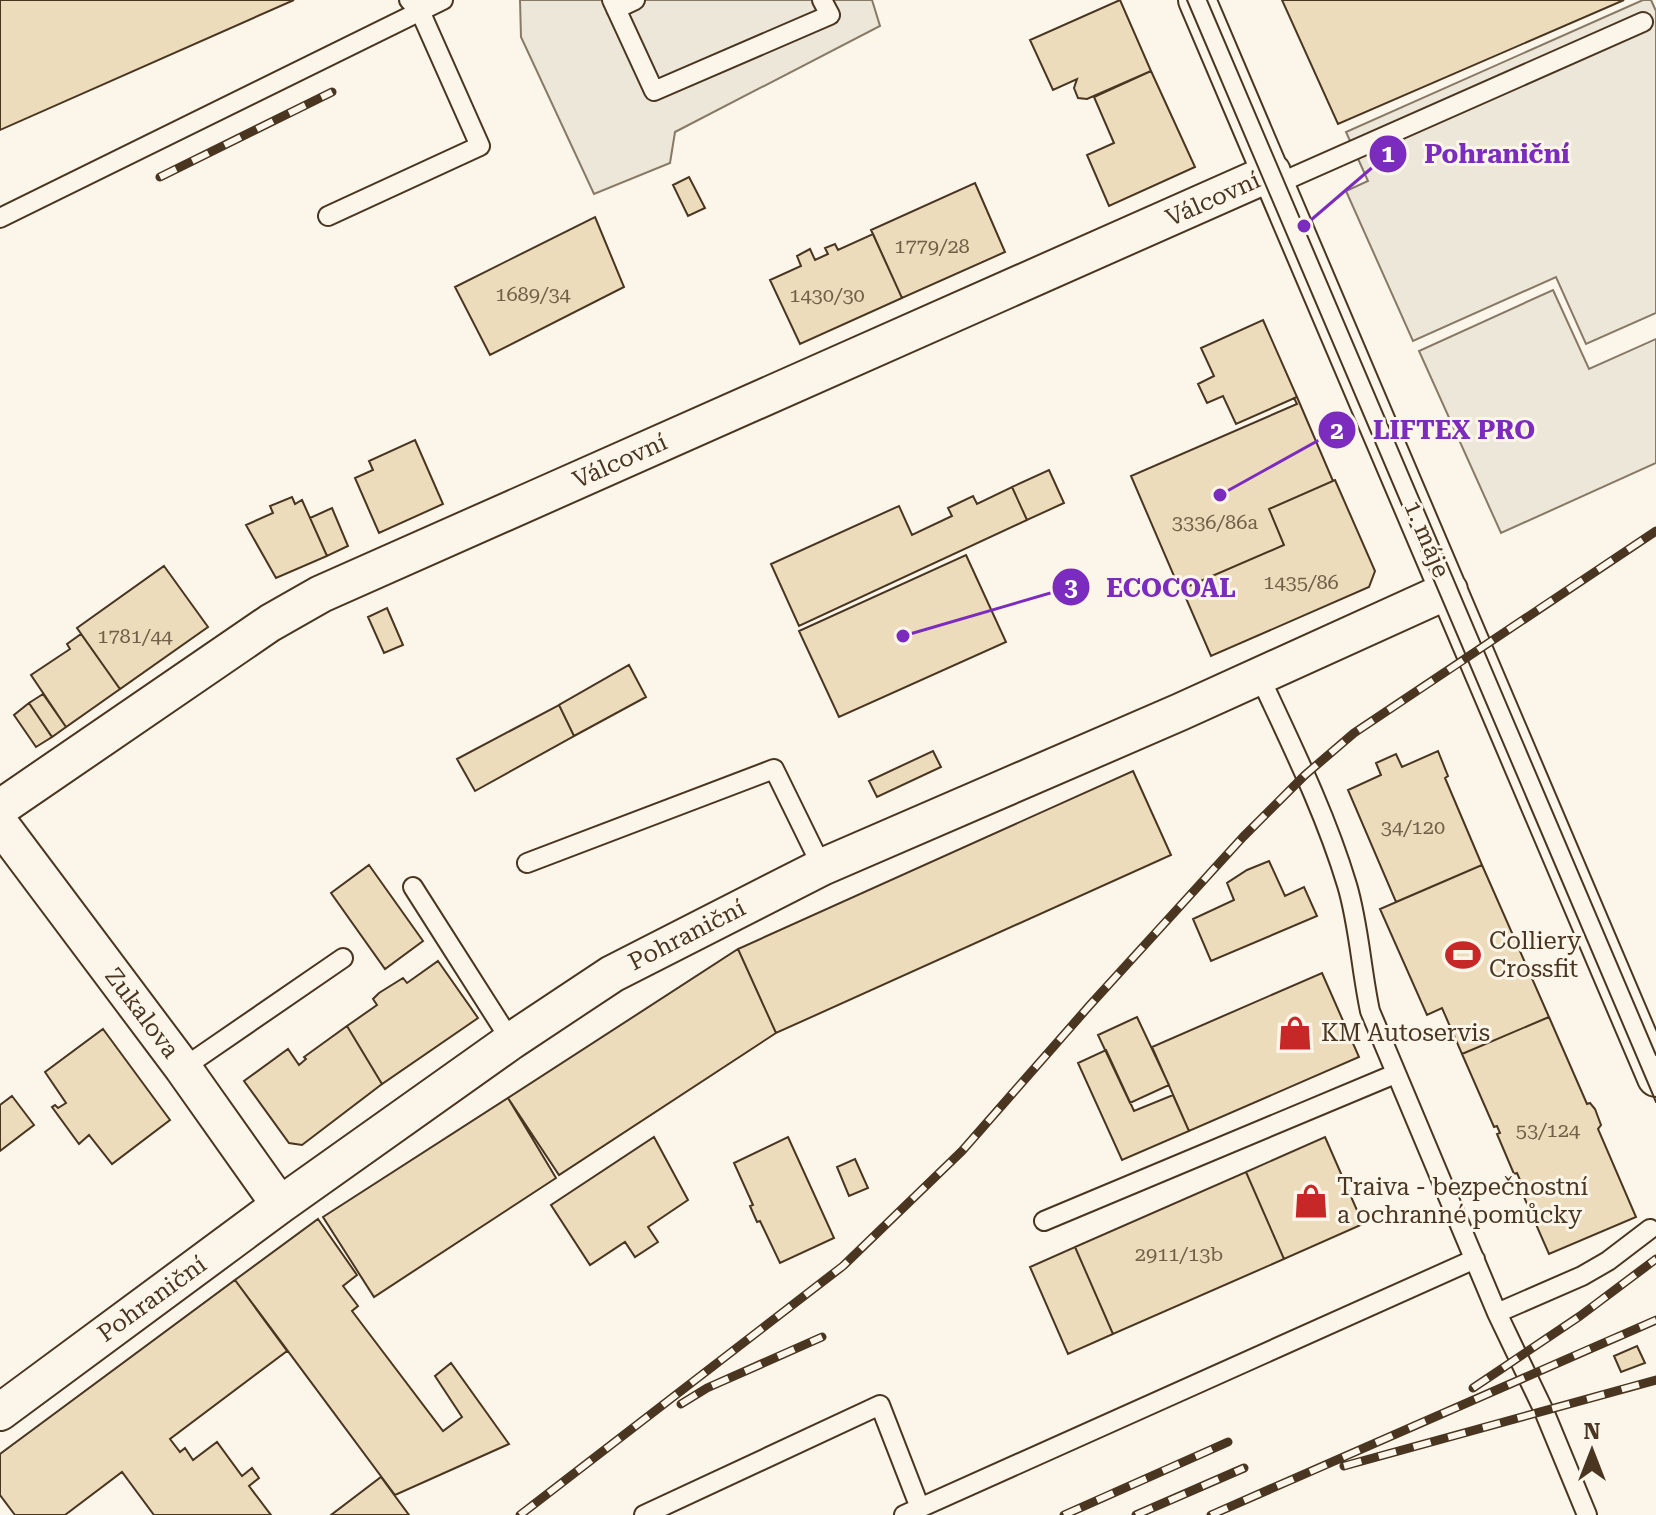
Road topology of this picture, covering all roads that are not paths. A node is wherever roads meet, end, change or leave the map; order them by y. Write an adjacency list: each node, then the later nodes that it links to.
1 (443, 0): 6 (lane)
2 (635, 0): 5 (lane)
3 (822, 0): 5 (lane)
4 (1197, 0): 8 (street, 1. máje)
5 (614, 5)
6 (415, 6): 9 (lane); 10 (lane)
7 (1643, 22): 8 (lane)
8 (1275, 178): 11 (street, 1. máje); 13 (street, Válcovní)
9 (328, 216)
10 (0, 218)
11 (1449, 590): 12 (street, Pohraniční); 22 (street, 1. máje)
12 (1259, 675): 16 (street, Pohraniční); 21 (lane)
13 (0, 808)
14 (0, 824): 20 (street, Zukalova)
15 (527, 863): 16 (lane)
16 (822, 867): 19 (street, Pohraniční)
17 (413, 887): 19 (lane)
18 (343, 958): 20 (lane)
19 (511, 1041): 23 (street, Pohraniční)
20 (183, 1068): 23 (street, Zukalova)
21 (1395, 1074): 24 (lane); 26 (lane)
22 (1656, 1078)
23 (280, 1205): 28 (street, Pohraniční)
24 (1044, 1221)
25 (1650, 1229): 27 (lane)
26 (1475, 1259): 27 (lane); 29 (lane)
27 (1497, 1313): 31 (lane)
28 (0, 1412)
29 (912, 1511): 30 (lane)
30 (644, 1515)
31 (1587, 1515)

